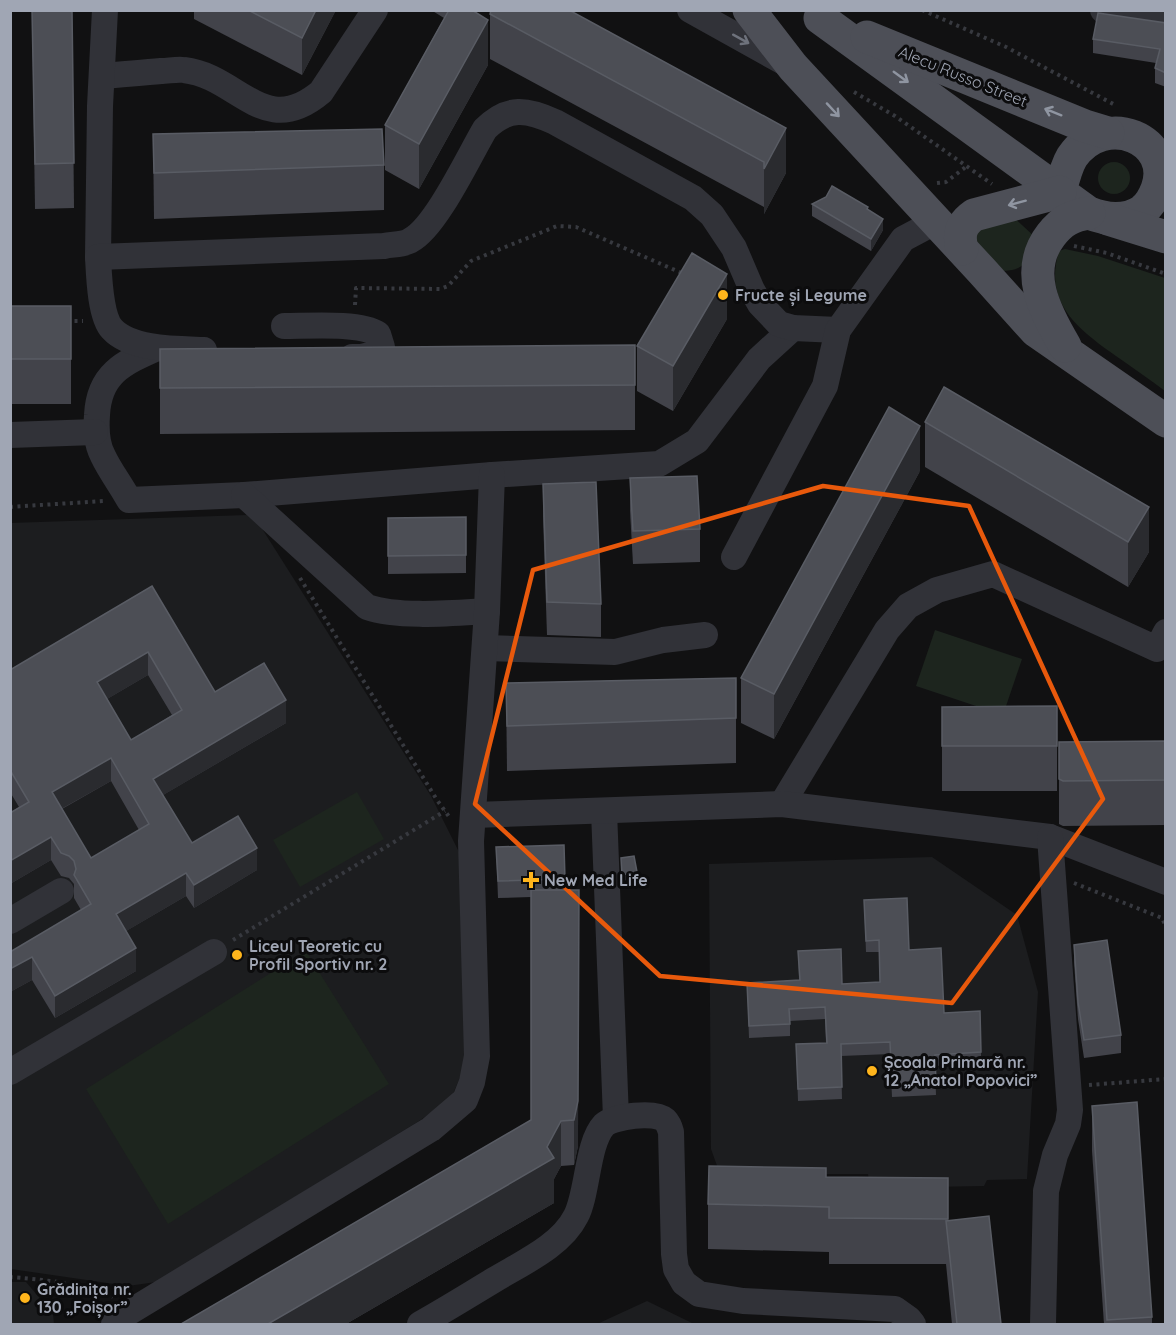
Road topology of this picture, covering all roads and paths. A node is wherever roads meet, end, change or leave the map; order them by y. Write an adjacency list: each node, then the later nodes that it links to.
1 (105, 10): 10 (street)
2 (375, 10): 10 (street)
3 (690, 10): 9 (street, one-way to 9)
4 (749, 10): 9 (main road)
5 (922, 10): 11 (path)
6 (1103, 10): 8 (street)
7 (813, 14): 11 (main road, Alecu Russo Street, one-way to 7); 14 (main road, Alecu Russo Street, one-way to 14)
8 (1166, 23)
9 (793, 67): 17 (main road, one-way to 17)
10 (102, 75): 20 (street)
11 (1147, 148): 14 (main road); 16 (main road)
12 (967, 166): 13 (path)
13 (930, 183)
14 (1060, 192): 15 (main road, one-way to 15); 16 (main road)
15 (974, 215): 17 (main road); 21 (main road)
16 (1096, 215): 18 (main road); 22 (main road)
17 (936, 222): 21 (main road); 30 (street)
18 (1166, 237)
19 (1068, 245): 23 (path)
20 (98, 257): 26 (street); 29 (street)
21 (972, 260): 22 (main road); 33 (main road)
22 (1037, 265): 33 (main road)
23 (1166, 274)
24 (690, 277): 28 (path)
25 (65, 321): 26 (path)
26 (108, 321): 31 (street)
27 (284, 326): 28 (street)
28 (354, 327): 34 (street)
29 (793, 328): 30 (street); 38 (street)
30 (838, 330): 42 (street)
31 (157, 348): 32 (street); 36 (street)
32 (226, 352)
33 (1069, 352): 35 (main road)
34 (328, 356)
35 (1166, 421)
36 (96, 432): 37 (street); 40 (street)
37 (10, 435)
38 (492, 475): 39 (street); 44 (street)
39 (244, 495): 40 (street); 44 (street)
40 (129, 500): 41 (path)
41 (10, 507)
42 (734, 556)
43 (296, 571): 49 (path)
44 (487, 611): 47 (street)
45 (705, 635): 47 (street)
46 (1163, 645): 48 (street)
47 (485, 648): 51 (street)
48 (782, 804): 50 (street); 52 (street)
49 (445, 811): 53 (path); 59 (path)
50 (604, 811): 51 (street); 63 (street)
51 (474, 815): 53 (street)
52 (1050, 837): 54 (street); 55 (street)
53 (471, 840): 65 (street)
54 (1053, 875): 58 (path); 62 (street)
55 (1166, 882)
56 (61, 891): 57 (street)
57 (10, 921)
58 (1166, 927)
59 (214, 952): 60 (street)
60 (10, 1072)
61 (1166, 1078): 62 (path)
62 (1069, 1087): 68 (street)
63 (616, 1118): 66 (street); 67 (street)
64 (10, 1277): 65 (path)
65 (121, 1318)
66 (420, 1324)
67 (913, 1324)
68 (1043, 1324)

